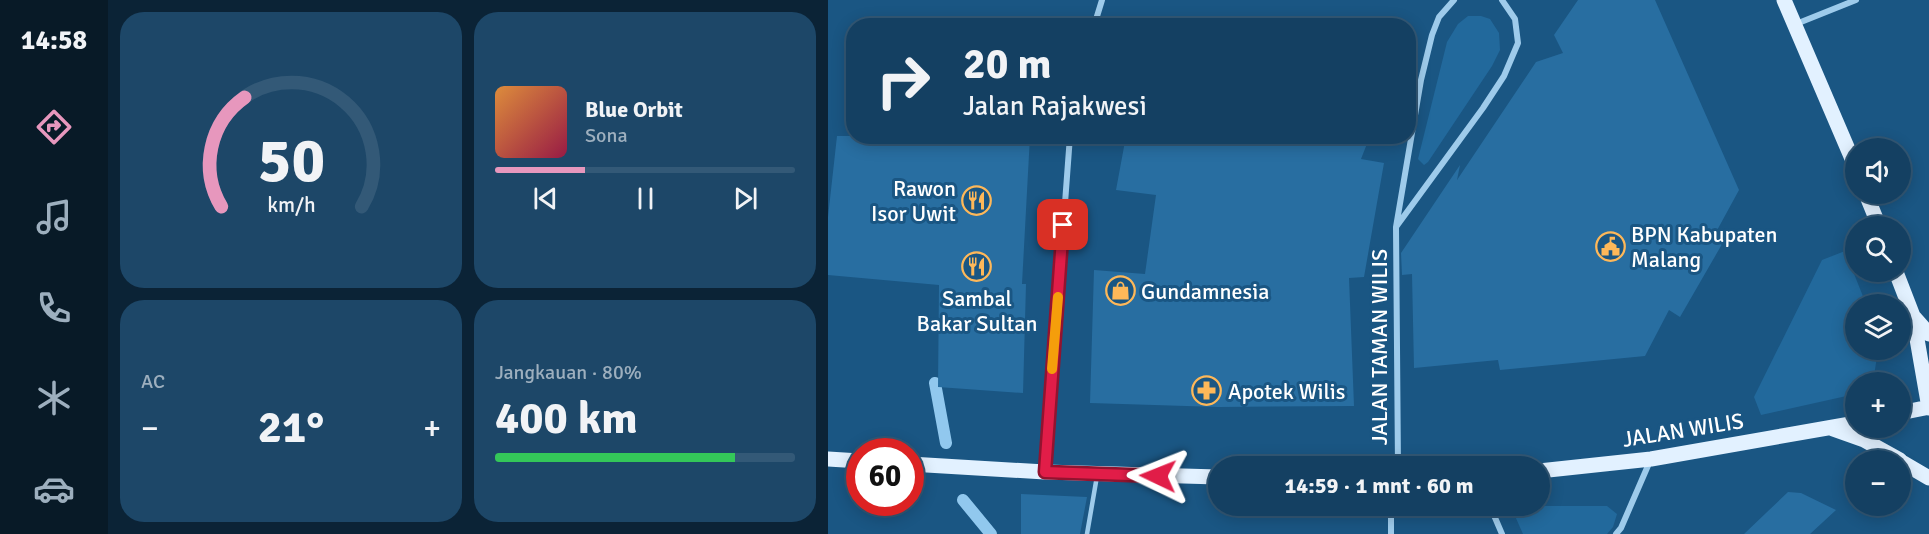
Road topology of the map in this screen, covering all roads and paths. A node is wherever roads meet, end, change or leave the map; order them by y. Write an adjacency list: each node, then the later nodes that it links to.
1 (1102, 0): 6 (street)
2 (1454, 0): 8 (street, JALAN TAMAN WILIS)
3 (1502, 0): 12 (street, JALAN TAMAN WILIS)
4 (1784, 0): 7 (main road)
5 (1856, 0): 7 (street)
6 (1097, 18)
7 (1796, 25): 9 (main road)
8 (1416, 109)
9 (1845, 142)
10 (1069, 144): 28 (street)
11 (1410, 144): 12 (street, JALAN TAMAN WILIS)
12 (1396, 227): 21 (street, JALAN TAMAN WILIS)
13 (1900, 282): 14 (main road)
14 (1913, 316): 15 (main road); 16 (main road)
15 (1929, 334)
16 (1929, 407): 17 (main road)
17 (1911, 411)
18 (1845, 426): 19 (main road, JALAN WILIS)
19 (1833, 429): 20 (main road); 23 (main road, JALAN WILIS)
20 (1881, 450)
21 (1398, 456)
22 (828, 459): 24 (main road)
23 (1651, 459): 27 (main road, JALAN WILIS); 37 (street)
24 (846, 460)
25 (924, 465): 28 (main road)
26 (1911, 467): 31 (main road)
27 (1550, 470)
28 (1045, 472): 29 (main road)
29 (1098, 474): 30 (main road); 34 (lane)
30 (1208, 477)
31 (1929, 478)
32 (1391, 516): 35 (street)
33 (1494, 516): 36 (street)
34 (1087, 534)
35 (1391, 534)
36 (1502, 534)
37 (1616, 534)

